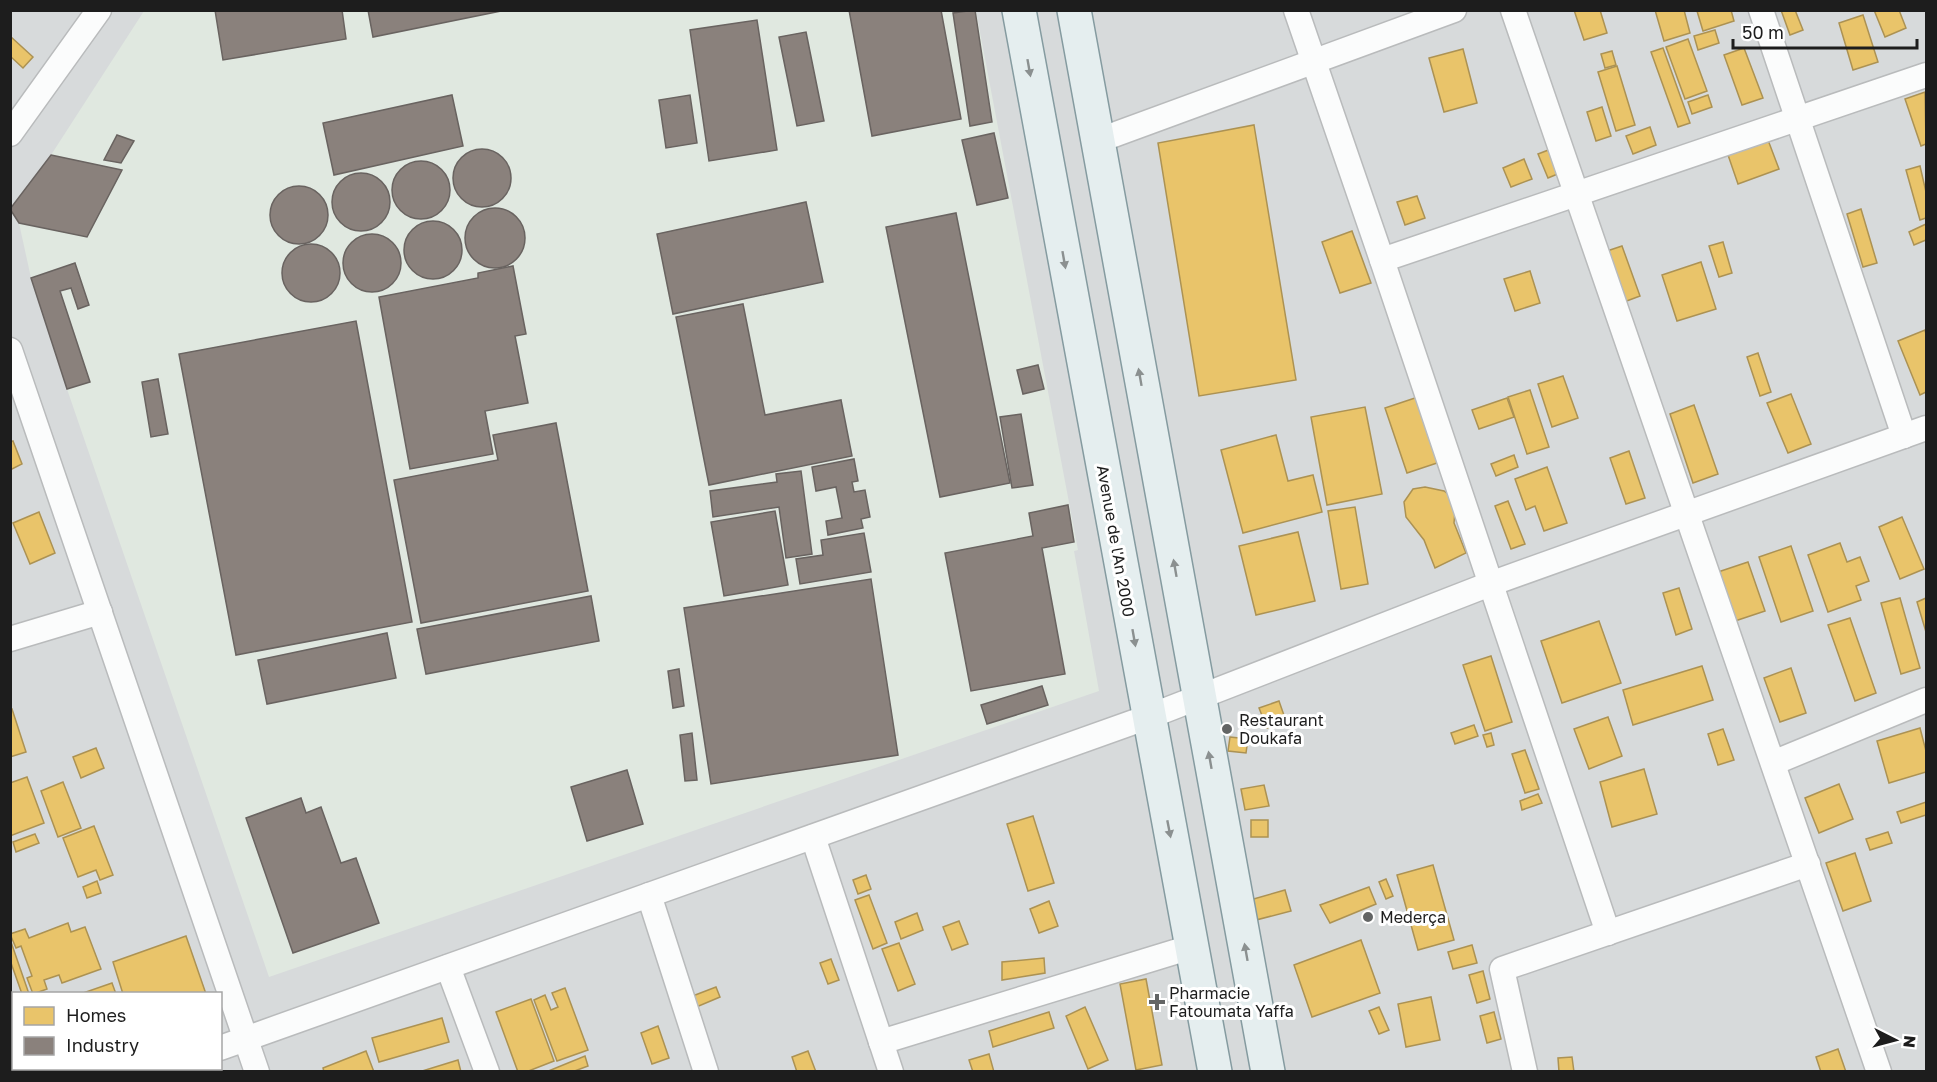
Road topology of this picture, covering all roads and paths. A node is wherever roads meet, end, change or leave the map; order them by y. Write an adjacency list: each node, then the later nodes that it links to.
1 (99, 10): 11 (street)
2 (1019, 10): 24 (main road, Avenue de l'An 2000, one-way to 24)
3 (1074, 10): 12 (main road)
4 (1296, 10): 8 (street)
5 (1454, 10): 8 (street)
6 (1512, 10): 13 (street)
7 (1761, 10): 10 (street)
8 (1313, 63): 12 (street); 14 (street)
9 (1926, 75): 10 (street)
10 (1798, 119): 13 (street); 17 (street)
11 (10, 134)
12 (1097, 141): 22 (main road, one-way to 12)
13 (1576, 194): 14 (street); 18 (street)
14 (1382, 260): 19 (street)
15 (10, 350): 20 (street)
16 (1926, 428): 17 (street)
17 (1904, 436): 18 (street)
18 (1687, 514): 19 (street); 25 (street)
19 (1490, 584): 22 (street); 29 (street)
20 (100, 612): 21 (street); 32 (street)
21 (10, 639)
22 (1199, 697): 24 (street); 40 (main road, one-way to 22)
23 (1926, 700): 25 (street)
24 (1148, 717): 26 (street); 30 (main road, Avenue de l'An 2000, one-way to 30)
25 (1773, 763): 27 (street)
26 (813, 837): 28 (street); 33 (street)
27 (1808, 864): 29 (street); 42 (street)
28 (650, 895): 31 (street); 37 (street)
29 (1608, 933): 41 (street)
30 (1191, 947): 33 (street); 39 (main road, Avenue de l'An 2000)
31 (448, 967): 32 (street); 36 (street)
32 (246, 1039): 34 (street); 35 (street)
33 (881, 1042): 38 (street)
34 (222, 1047)
35 (257, 1071)
36 (487, 1071)
37 (706, 1071)
38 (891, 1071)
39 (1215, 1071)
40 (1268, 1071)
41 (1525, 1071)
42 (1880, 1071)

